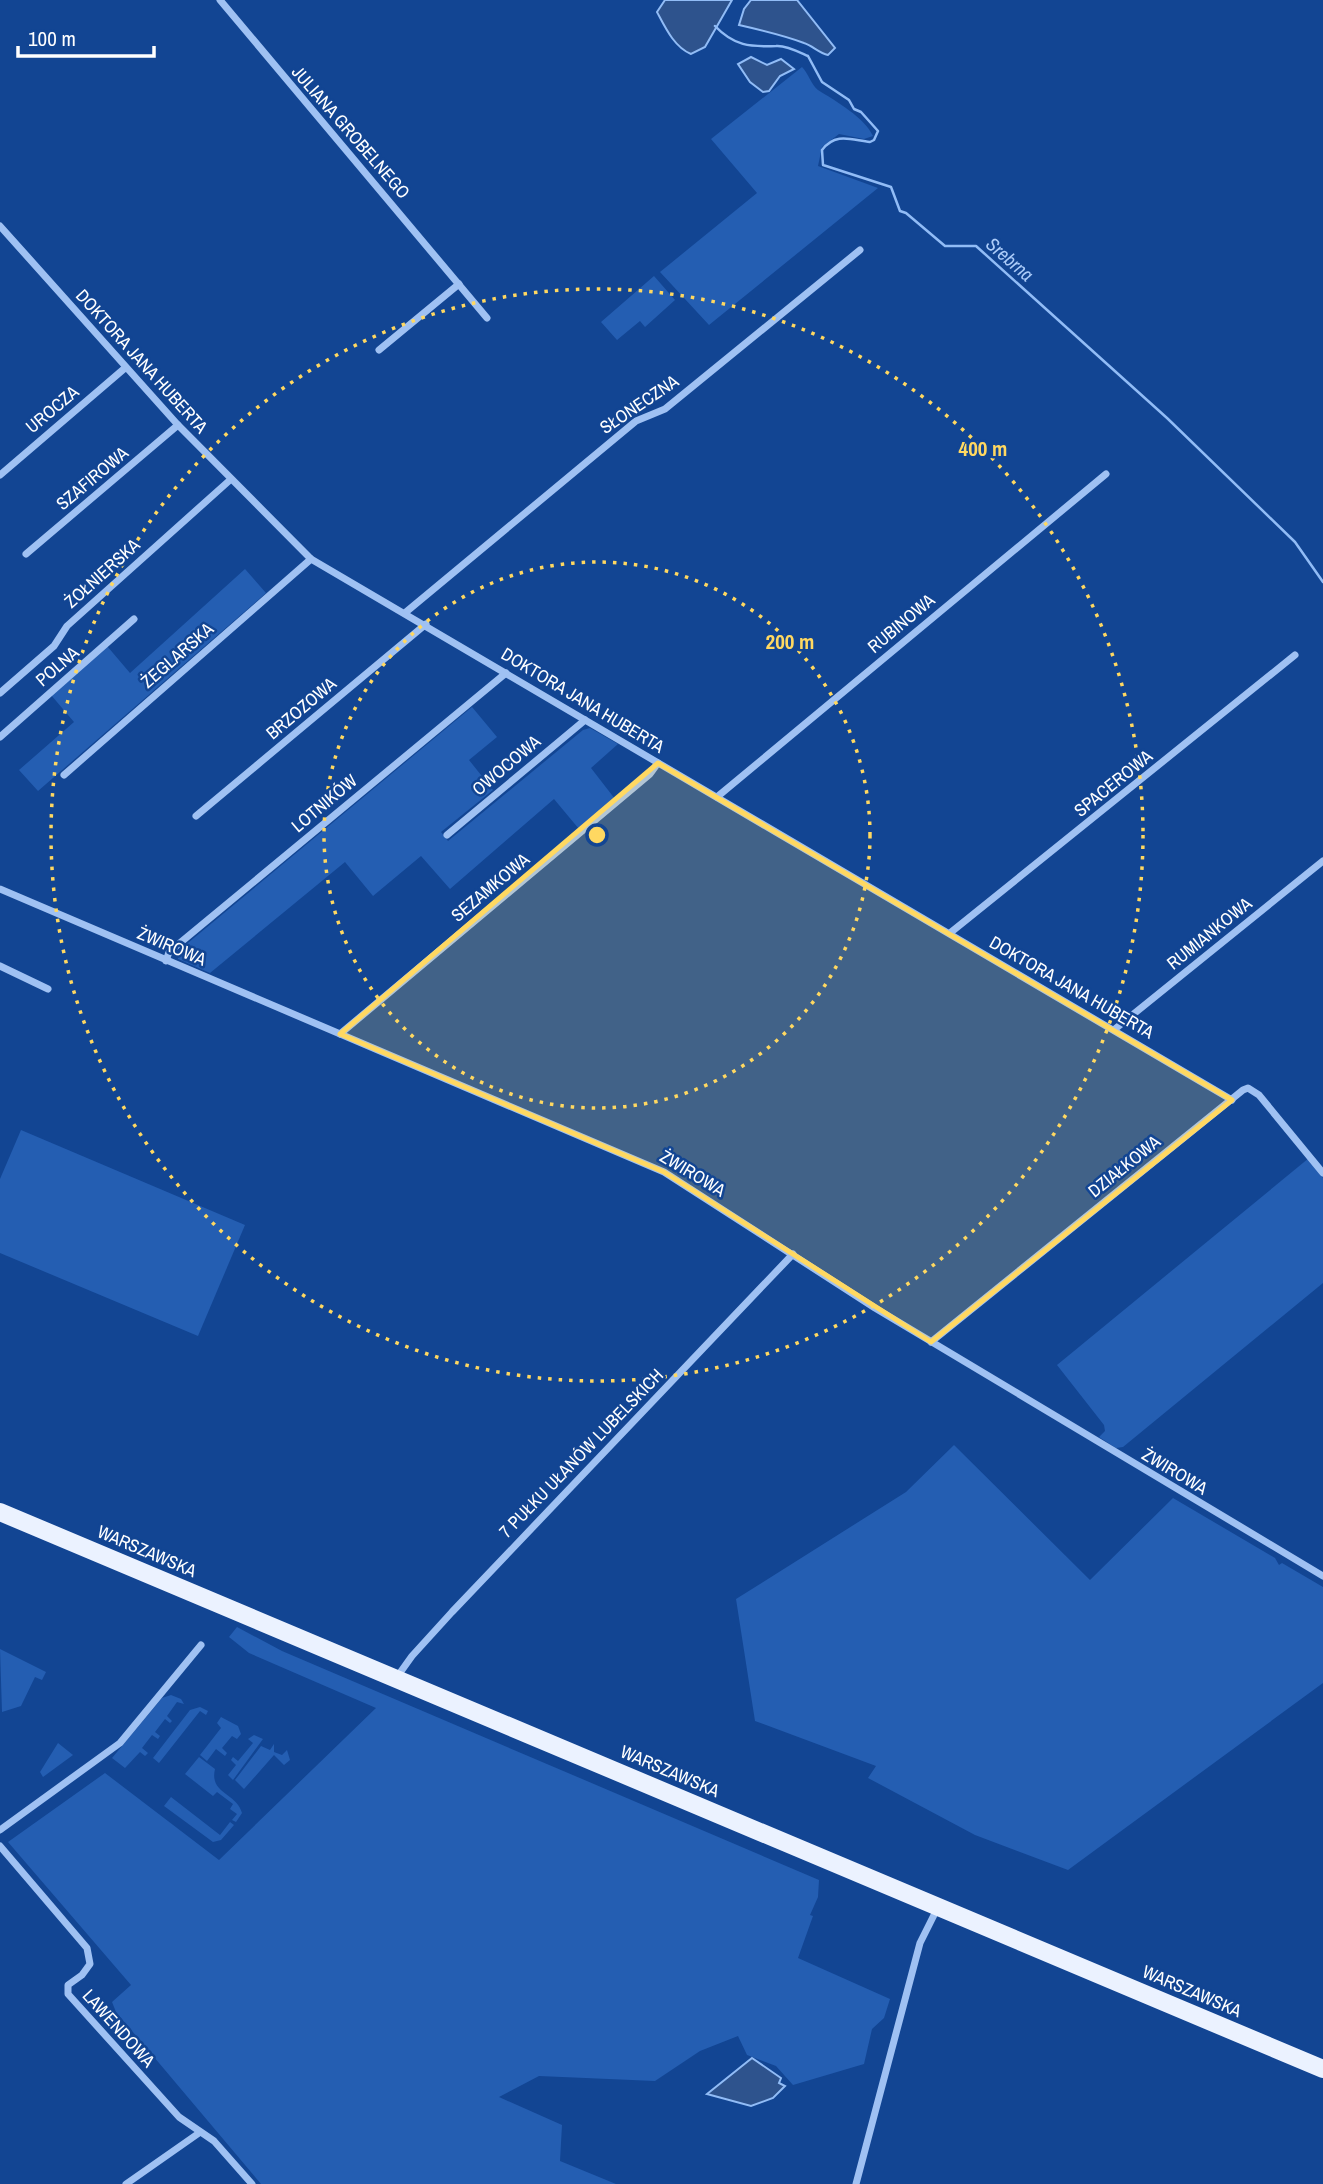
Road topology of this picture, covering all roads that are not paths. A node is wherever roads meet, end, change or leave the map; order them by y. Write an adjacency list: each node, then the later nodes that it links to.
1 (220, 0): 4 (street, JULIANA GROBELNEGO)
2 (0, 226): 7 (street, DOKTORA JANA HUBERTA)
3 (860, 250): 14 (street, SŁONECZNA)
4 (459, 284): 5 (street, JULIANA GROBELNEGO); 6 (street)
5 (487, 318)
6 (379, 350)
7 (125, 368): 8 (street, DOKTORA JANA HUBERTA); 10 (street, UROCZA)
8 (178, 425): 11 (street, DOKTORA JANA HUBERTA); 12 (street, SZAFIROWA)
9 (1106, 474): 24 (street, RUBINOWA)
10 (0, 475)
11 (230, 480): 13 (street, DOKTORA JANA HUBERTA); 19 (street, ŻOŁNIERSKA)
12 (26, 554)
13 (311, 559): 14 (street, DOKTORA JANA HUBERTA); 23 (street, ŻEGLARSKA)
14 (406, 612): 16 (street, DOKTORA JANA HUBERTA)
15 (134, 620): 21 (street, POLNA)
16 (426, 624): 18 (street, DOKTORA JANA HUBERTA); 25 (street, BRZOZOWA)
17 (1295, 655): 29 (street, SPACEROWA)
18 (506, 673): 20 (street, DOKTORA JANA HUBERTA); 30 (street, LOTNIKÓW)
19 (0, 693)
20 (585, 720): 22 (street, DOKTORA JANA HUBERTA); 26 (street, OWOCOWA)
21 (0, 737)
22 (659, 764): 24 (street, DOKTORA JANA HUBERTA); 34 (street, SEZAMKOWA)
23 (64, 775)
24 (717, 797): 29 (street, DOKTORA JANA HUBERTA)
25 (196, 816)
26 (447, 835)
27 (1323, 861): 33 (street, RUMIANKOWA)
28 (0, 889): 30 (street, ŻWIROWA)
29 (950, 933): 33 (street, DOKTORA JANA HUBERTA)
30 (166, 961): 34 (street, ŻWIROWA)
31 (0, 966): 32 (street)
32 (48, 989)
33 (1115, 1029): 35 (street, DOKTORA JANA HUBERTA)
34 (340, 1034): 37 (street, ŻWIROWA)
35 (1232, 1100): 36 (street); 38 (street, DZIAŁKOWA)
36 (1323, 1173)
37 (793, 1254): 38 (street, ŻWIROWA); 42 (street, 7 PUŁKU UŁANÓW LUBELSKICH)
38 (930, 1342): 40 (street, ŻWIROWA)
39 (0, 1512): 42 (main road, WARSZAWSKA)
40 (1323, 1576)
41 (201, 1645): 43 (street)
42 (396, 1678): 45 (main road, WARSZAWSKA)
43 (0, 1830)
44 (0, 1846): 47 (street, LAWENDOWA)
45 (938, 1907): 46 (main road, WARSZAWSKA); 50 (street)
46 (1323, 2069)
47 (199, 2133): 48 (street); 49 (street, LAWENDOWA)
48 (126, 2184)
49 (252, 2184)
50 (856, 2184)

